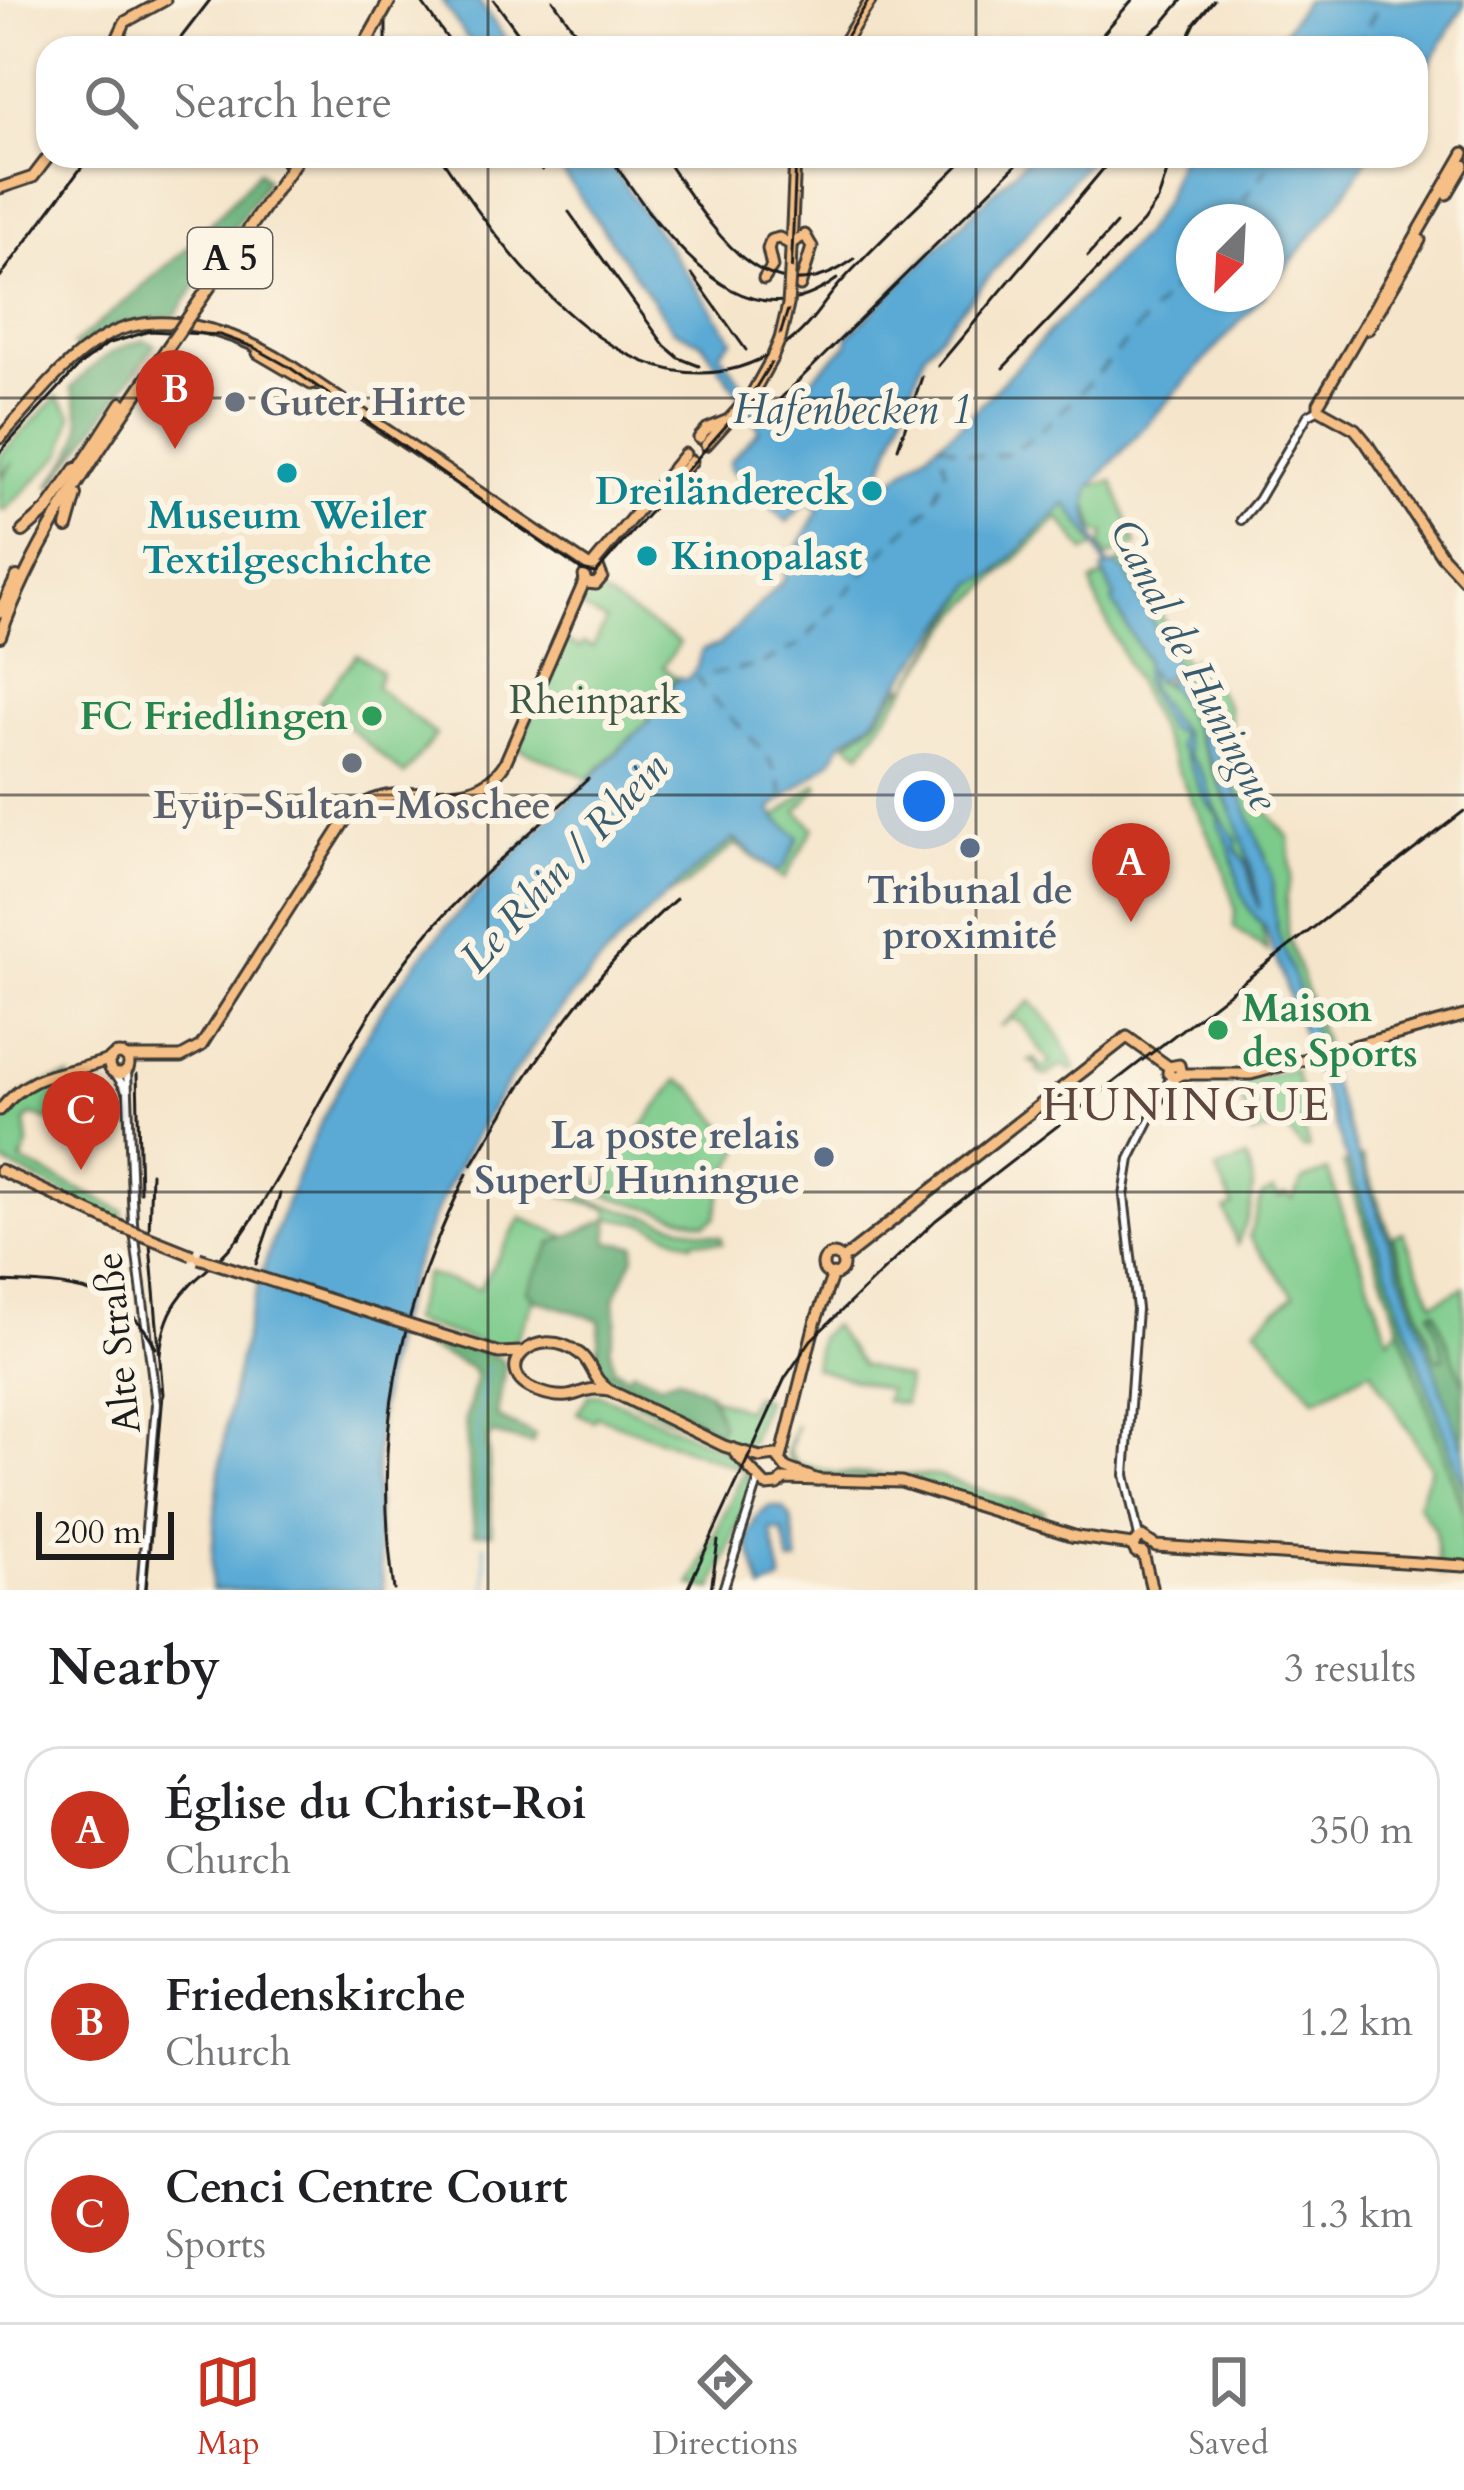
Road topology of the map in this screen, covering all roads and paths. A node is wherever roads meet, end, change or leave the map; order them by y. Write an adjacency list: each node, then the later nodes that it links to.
1 (165, 0): 4 (main road)
2 (393, 0): 5 (highway, bridge)
3 (871, 0): 6 (main road)
4 (118, 36)
5 (373, 36)
6 (848, 36)
7 (1464, 152): 17 (main road)
8 (1464, 165): 17 (main road)
9 (40, 168): 12 (main road)
10 (287, 168): 16 (highway, A 5, bridge)
11 (794, 168): 13 (main road)
12 (0, 182)
13 (790, 239): 14 (main road); 15 (main road); 20 (main road, bridge)
14 (764, 279)
15 (800, 286)
16 (158, 357): 21 (highway, A 5); 23 (highway, A 5)
17 (1328, 387): 18 (main road)
18 (1319, 409): 24 (street); 28 (main road)
19 (0, 438): 27 (main road)
20 (703, 442)
21 (103, 445): 25 (highway); 34 (highway, A 5)
22 (688, 458): 27 (main road)
23 (82, 462): 26 (highway); 29 (highway, A 5)
24 (1241, 520)
25 (67, 526)
26 (23, 531)
27 (590, 573): 36 (main road)
28 (1464, 576)
29 (17, 577): 31 (highway, A 5); 32 (highway, A 5); 33 (highway, A 5)
30 (32, 592): 34 (highway)
31 (0, 602)
32 (0, 612)
33 (0, 623)
34 (0, 637)
35 (1464, 1016): 37 (main road)
36 (120, 1066): 38 (main road); 53 (street, Alte Straße)
37 (1174, 1073): 47 (main road); 50 (street)
38 (0, 1110)
39 (1, 1169): 41 (main road, bridge)
40 (520, 1352): 41 (main road); 42 (main road); 43 (main road)
41 (499, 1353): 42 (main road)
42 (517, 1366): 44 (main road)
43 (591, 1372): 44 (main road); 45 (main road)
44 (585, 1390): 45 (main road)
45 (609, 1390): 46 (main road)
46 (724, 1446): 47 (main road); 48 (main road)
47 (776, 1463): 48 (main road); 49 (main road); 50 (main road)
48 (754, 1469): 49 (main road)
49 (764, 1484): 54 (street)
50 (1136, 1541): 51 (main road)
51 (1146, 1549): 52 (main road); 55 (main road)
52 (1464, 1566)
53 (141, 1590)
54 (723, 1590)
55 (1152, 1590)

